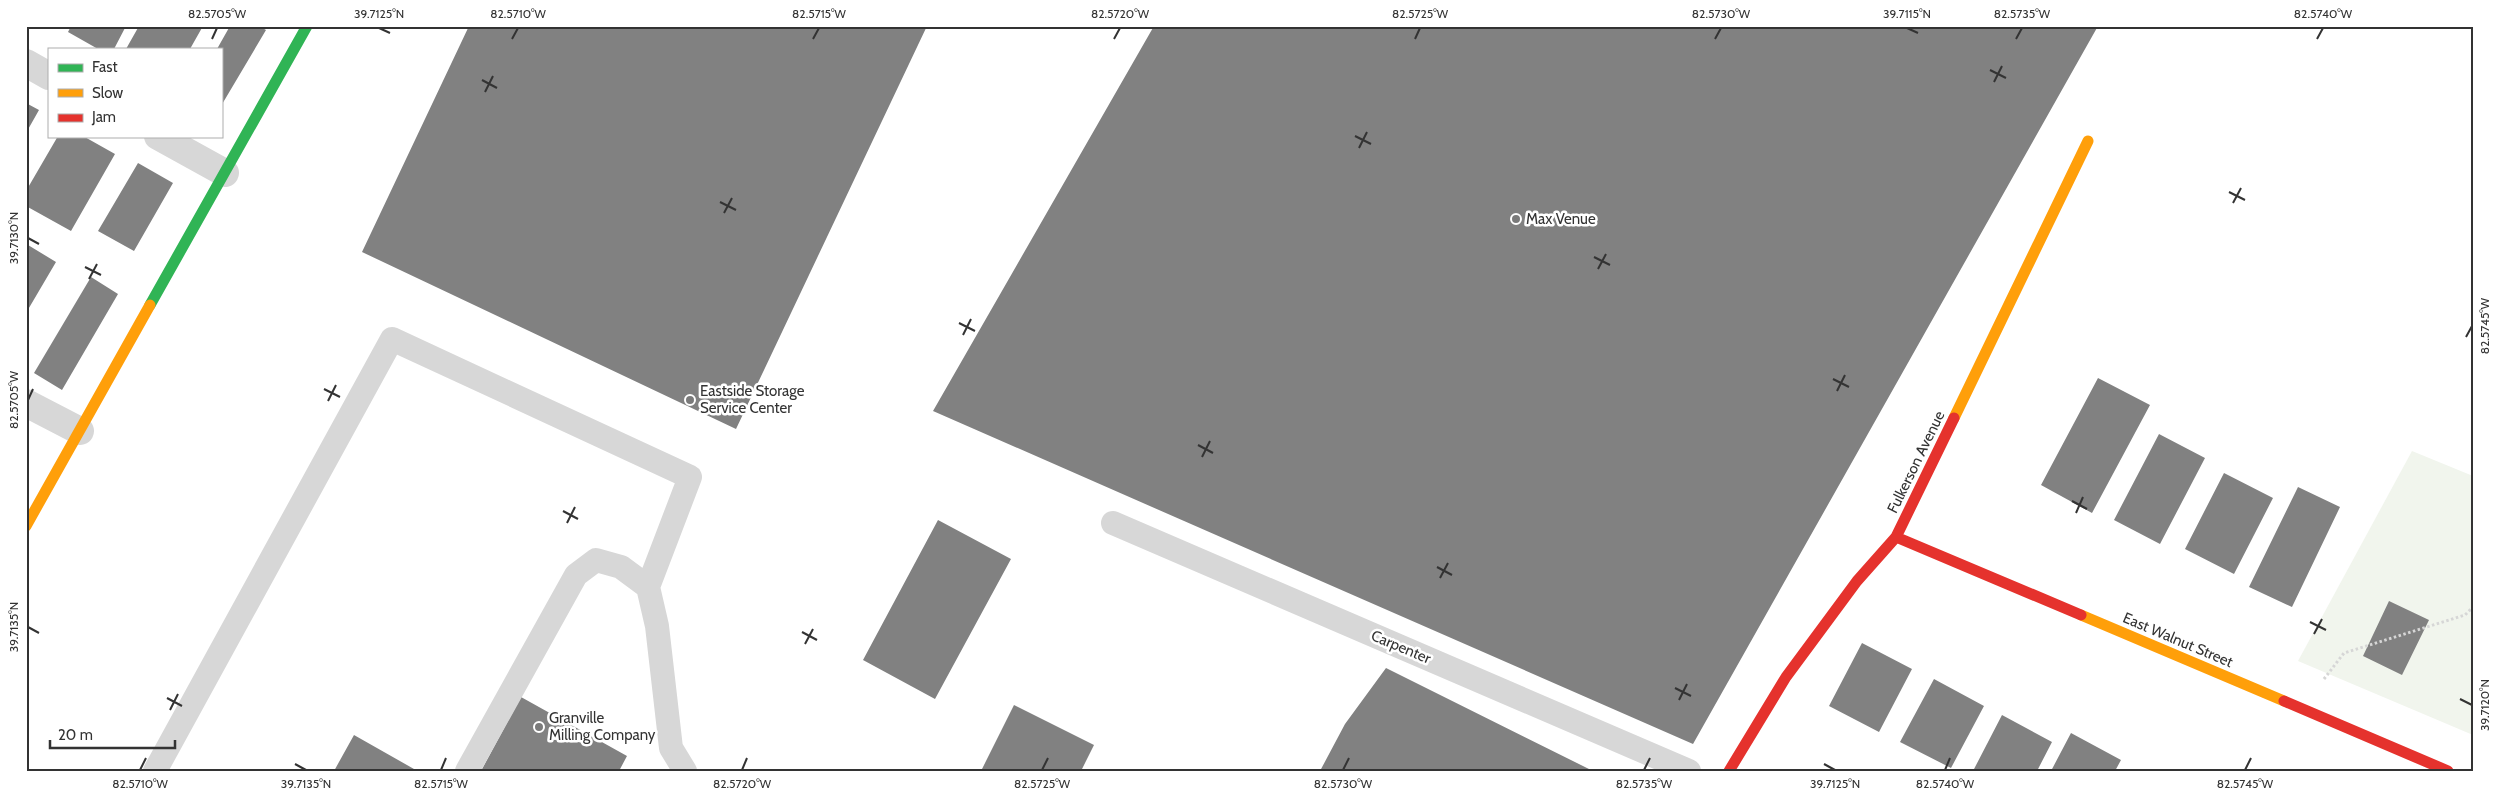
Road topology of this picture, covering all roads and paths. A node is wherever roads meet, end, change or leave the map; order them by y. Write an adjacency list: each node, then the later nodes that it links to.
1 (307, 26): 6 (street)
2 (26, 63): 3 (street)
3 (48, 75)
4 (162, 138): 6 (street)
5 (2088, 141): 11 (street, Fulkerson Avenue)
6 (225, 174): 8 (street)
7 (26, 403): 8 (street)
8 (80, 431): 10 (street)
9 (1113, 523): 18 (lane, Carpenter)
10 (26, 526)
11 (1896, 537): 19 (street, Fulkerson Avenue); 20 (street, East Walnut Street)
12 (648, 587): 15 (lane); 16 (lane); 17 (lane)
13 (2473, 607): 14 (path)
14 (2322, 681)
15 (155, 771)
16 (467, 771)
17 (685, 771)
18 (1688, 771)
19 (1729, 771)
20 (2448, 771)

